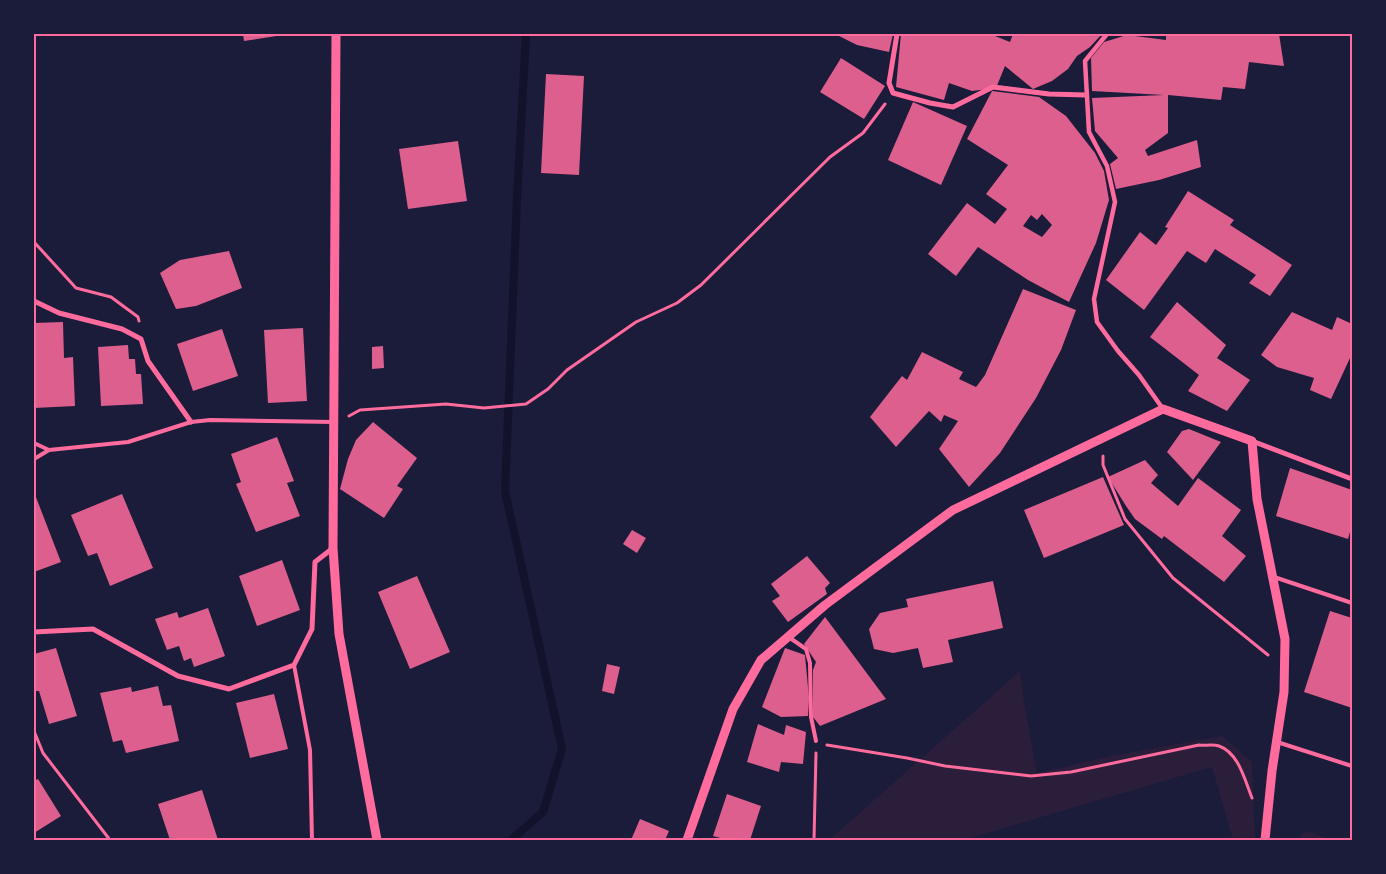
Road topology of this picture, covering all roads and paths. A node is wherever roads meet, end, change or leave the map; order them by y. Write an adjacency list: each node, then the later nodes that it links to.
1 (336, 34): 11 (street)
2 (897, 34): 4 (street)
3 (1107, 34): 5 (street)
4 (894, 92): 5 (street); 11 (path)
5 (1086, 94): 9 (street)
6 (34, 242): 8 (path)
7 (34, 301): 8 (street)
8 (140, 339): 10 (street)
9 (1163, 408): 12 (street); 13 (street)
10 (191, 422): 11 (lane); 15 (lane)
11 (335, 422): 18 (street)
12 (1103, 438): 22 (street); 23 (path)
13 (1252, 441): 17 (street); 19 (street)
14 (34, 443): 15 (lane)
15 (49, 450): 16 (lane)
16 (34, 459)
17 (1352, 479)
18 (333, 548): 24 (street); 32 (street)
19 (1273, 576): 20 (lane); 27 (street)
20 (1352, 603)
21 (34, 632): 24 (street)
22 (788, 636): 26 (lane); 33 (street)
23 (1268, 656)
24 (294, 666): 31 (lane)
25 (34, 731): 30 (path)
26 (816, 741): 29 (path); 34 (path)
27 (1277, 742): 28 (lane); 35 (street)
28 (1352, 766)
29 (1256, 807)
30 (110, 840)
31 (312, 840)
32 (377, 840)
33 (687, 840)
34 (814, 840)
35 (1265, 840)

